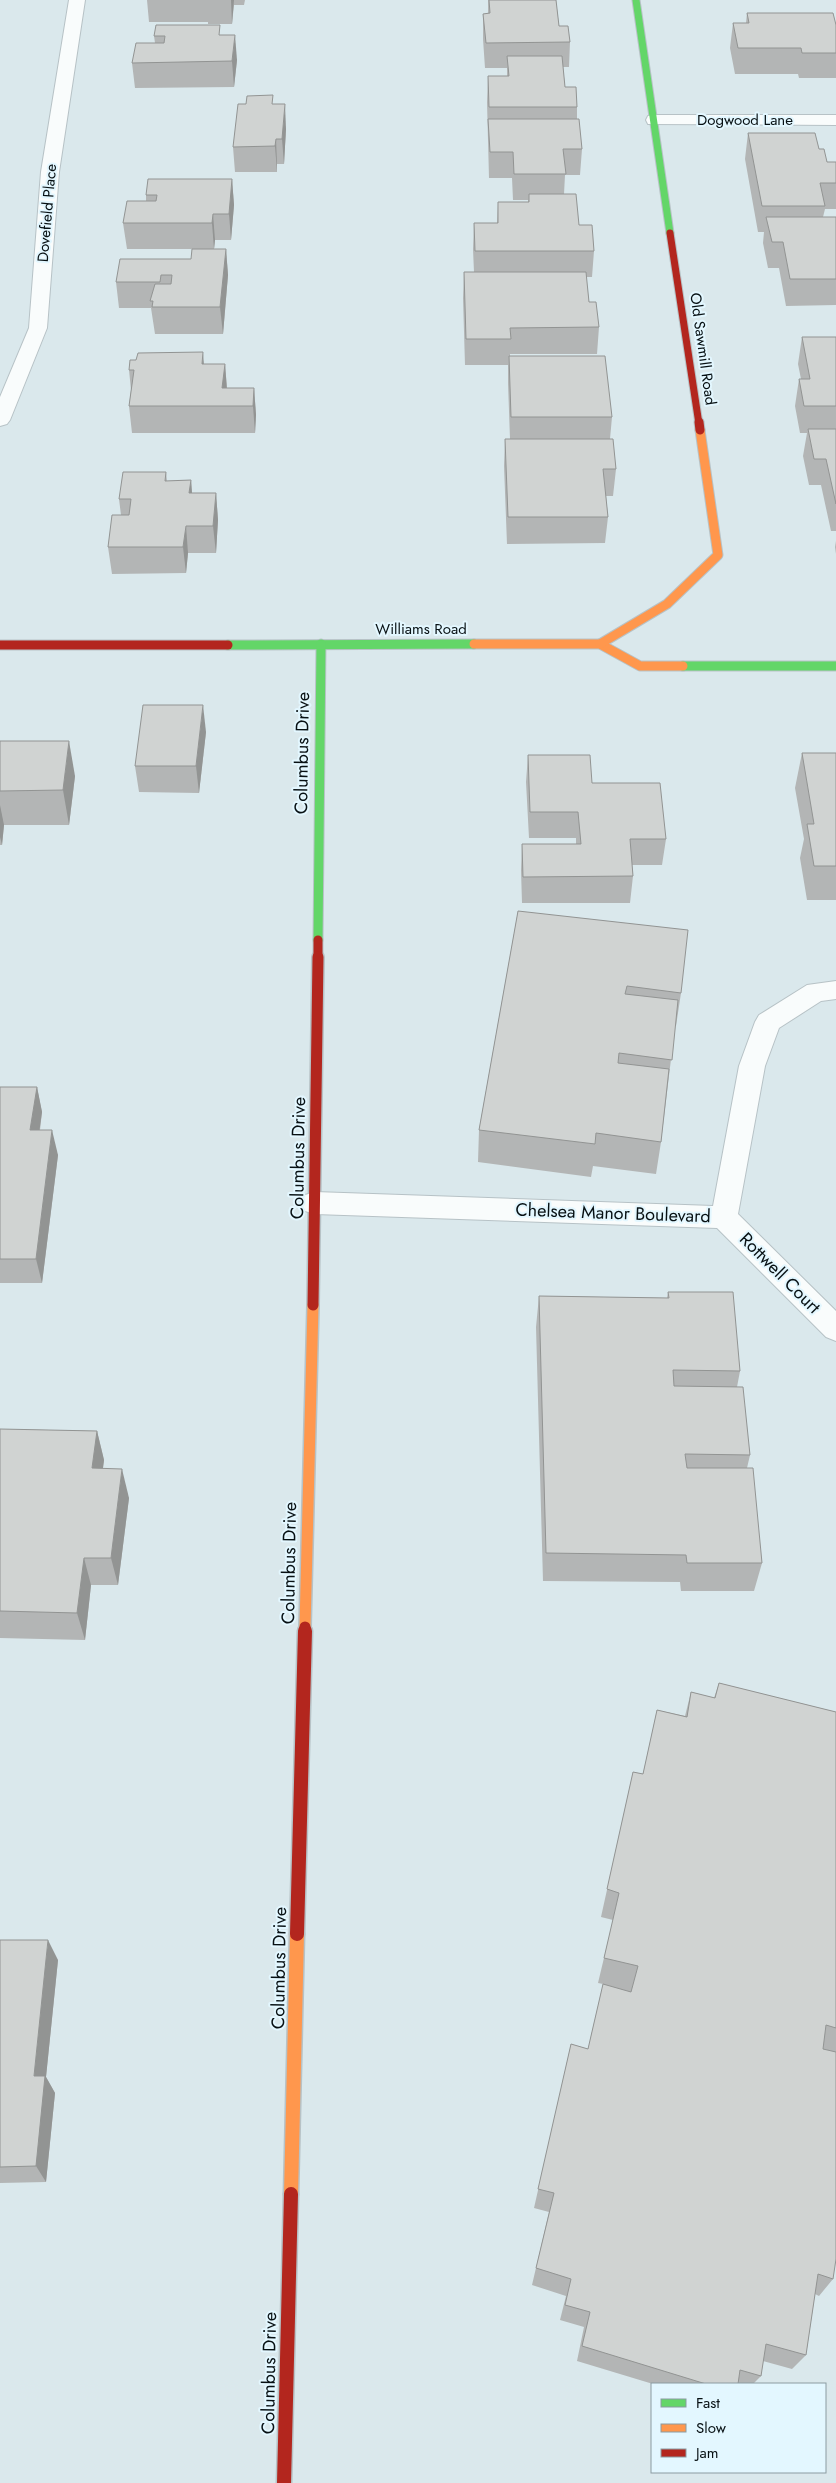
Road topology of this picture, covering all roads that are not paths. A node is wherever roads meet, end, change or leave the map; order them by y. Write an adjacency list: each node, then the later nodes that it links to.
1 (76, 0): 5 (street, Dovefield Place)
2 (636, 0): 3 (street, Old Sawmill Road)
3 (654, 120): 4 (street, Dogwood Lane); 7 (street, Old Sawmill Road)
4 (836, 120)
5 (0, 420)
6 (321, 644): 7 (street, Williams Road); 8 (street, Williams Road); 11 (street, Columbus Drive)
7 (600, 644): 9 (street, Williams Road)
8 (0, 645)
9 (836, 666)
10 (836, 990): 12 (street, Chelsea Manor Boulevard)
11 (315, 1203): 12 (street, Chelsea Manor Boulevard); 14 (street, Columbus Drive)
12 (724, 1217): 13 (street, Rottwell Court)
13 (836, 1329)
14 (284, 2483)

